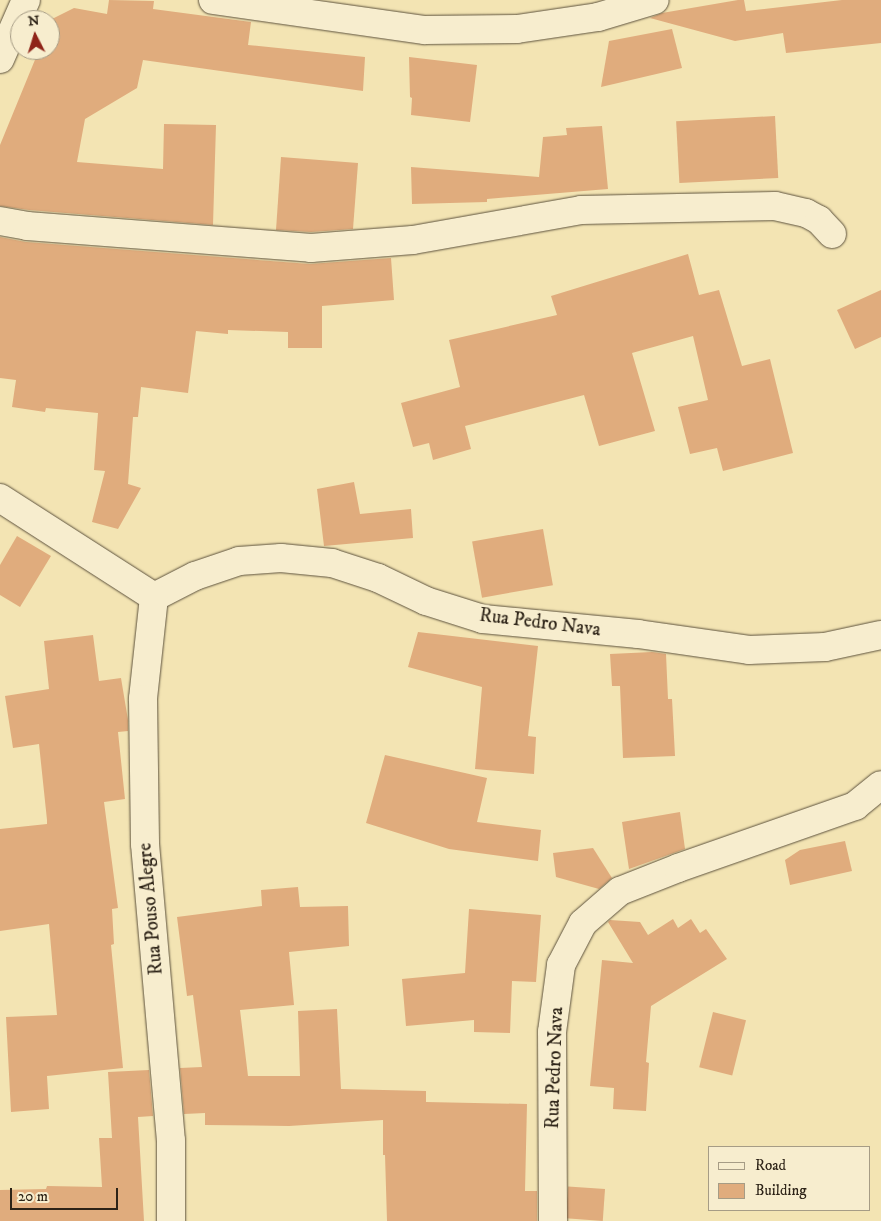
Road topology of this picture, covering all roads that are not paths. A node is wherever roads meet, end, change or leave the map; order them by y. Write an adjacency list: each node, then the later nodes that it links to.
1 (26, 0): 4 (street)
2 (213, 0): 3 (street)
3 (655, 0)
4 (0, 59)
5 (0, 222): 6 (street)
6 (832, 234)
7 (0, 498): 8 (street)
8 (154, 597): 9 (street, Rua Pedro Nava); 11 (street, Rua Pouso Alegre)
9 (881, 635)
10 (881, 785): 12 (street, Rua Pedro Nava)
11 (171, 1221)
12 (554, 1221)

